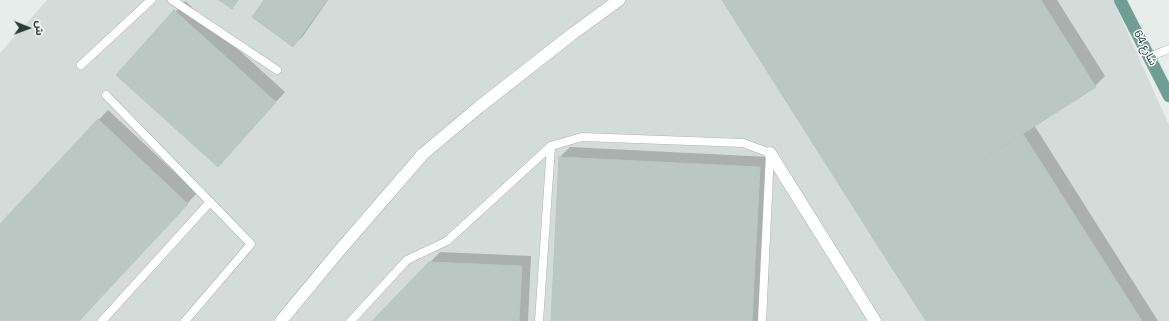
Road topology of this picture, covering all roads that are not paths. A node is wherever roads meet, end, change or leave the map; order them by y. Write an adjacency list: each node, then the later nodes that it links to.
1 (151, 0): 7 (lane)
2 (172, 0): 8 (lane)
3 (619, 0): 16 (street)
4 (1120, 0): 6 (main road, شارع 64)
5 (1169, 49): 6 (lane)
6 (1149, 57): 10 (main road, شارع 64)
7 (81, 66)
8 (277, 70)
9 (106, 94): 13 (lane)
10 (1169, 96)
11 (551, 146): 12 (lane); 17 (lane); 18 (lane)
12 (770, 153): 19 (lane); 20 (street)
13 (210, 202): 14 (lane); 15 (lane)
14 (102, 321)
15 (185, 321)
16 (281, 321)
17 (351, 321)
18 (539, 321)
19 (762, 321)
20 (875, 321)

